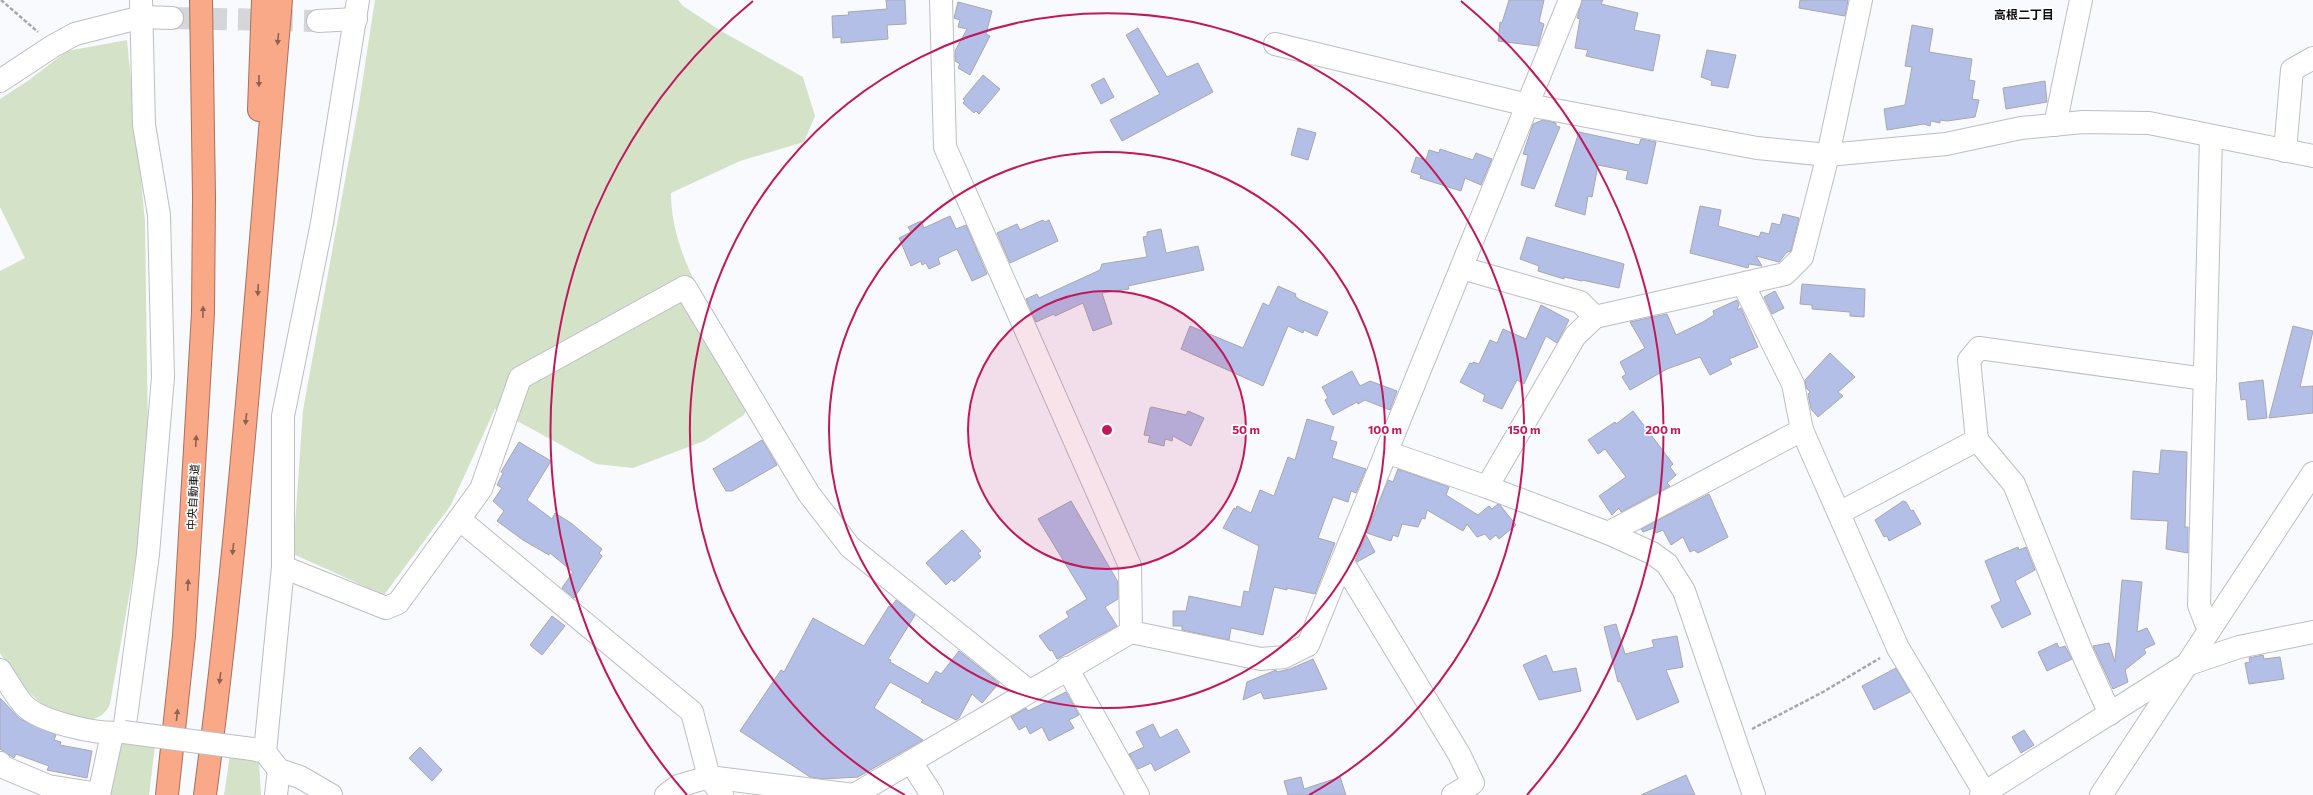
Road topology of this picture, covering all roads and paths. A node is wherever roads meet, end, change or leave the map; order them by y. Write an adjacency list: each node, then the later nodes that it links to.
1 (1, 0): 15 (path)
2 (188, 0): 24 (highway)
3 (201, 0): 24 (highway)
4 (262, 0): 25 (highway, one-way to 25)
5 (281, 0): 25 (highway, one-way to 25)
6 (941, 0): 41 (street)
7 (1570, 0): 18 (street)
8 (1861, 0): 22 (street)
9 (2081, 0): 19 (street)
10 (142, 9): 12 (street); 15 (street); 49 (street)
11 (357, 10): 13 (street); 39 (street)
12 (172, 18)
13 (318, 21)
14 (1275, 44): 18 (street)
15 (53, 46): 17 (street)
16 (2313, 58): 21 (street)
17 (0, 81)
18 (1528, 105): 22 (street); 26 (street)
19 (2055, 125): 20 (street); 22 (street)
20 (2211, 136): 21 (street); 29 (street)
21 (2285, 151): 23 (street)
22 (1828, 155): 27 (street)
23 (2313, 156)
24 (204, 197): 58 (highway, 中央自動車道, one-way to 24)
25 (260, 251): 59 (highway, one-way to 59)
26 (1462, 268): 28 (street); 32 (street)
27 (1743, 284): 28 (street); 30 (street)
28 (1595, 317): 34 (street)
29 (2205, 379): 31 (street); 40 (street)
30 (1802, 430): 35 (street); 37 (street)
31 (1977, 440): 35 (street); 48 (street)
32 (1386, 452): 34 (street); 38 (street)
33 (2313, 473): 40 (street)
34 (1487, 487): 37 (street)
35 (1839, 513): 43 (street)
36 (459, 519): 39 (street); 47 (street); 55 (street)
37 (1608, 533): 50 (street)
38 (1342, 561): 41 (street); 66 (street)
39 (283, 568): 51 (street)
40 (2209, 630): 44 (street)
41 (1132, 632): 45 (street)
42 (2313, 632): 44 (street)
43 (1898, 648): 50 (path); 68 (street)
44 (2186, 666): 48 (street); 69 (street)
45 (1068, 668): 47 (street); 65 (street)
46 (0, 670): 49 (street)
47 (1029, 691): 52 (street)
48 (2110, 714): 68 (street)
49 (118, 733): 51 (street, bridge); 57 (street)
50 (1735, 738): 67 (street)
51 (259, 751): 54 (street)
52 (911, 762): 55 (street); 64 (street)
53 (0, 764): 56 (street)
54 (279, 770): 60 (street); 61 (street)
55 (709, 777): 62 (street); 63 (street)
56 (42, 791): 57 (street)
57 (99, 795)
58 (167, 795)
59 (205, 795)
60 (276, 795)
61 (331, 795)
62 (666, 795)
63 (722, 795)
64 (932, 795)
65 (1138, 795)
66 (1453, 795)
67 (1754, 795)
68 (1984, 795)
69 (2101, 795)

